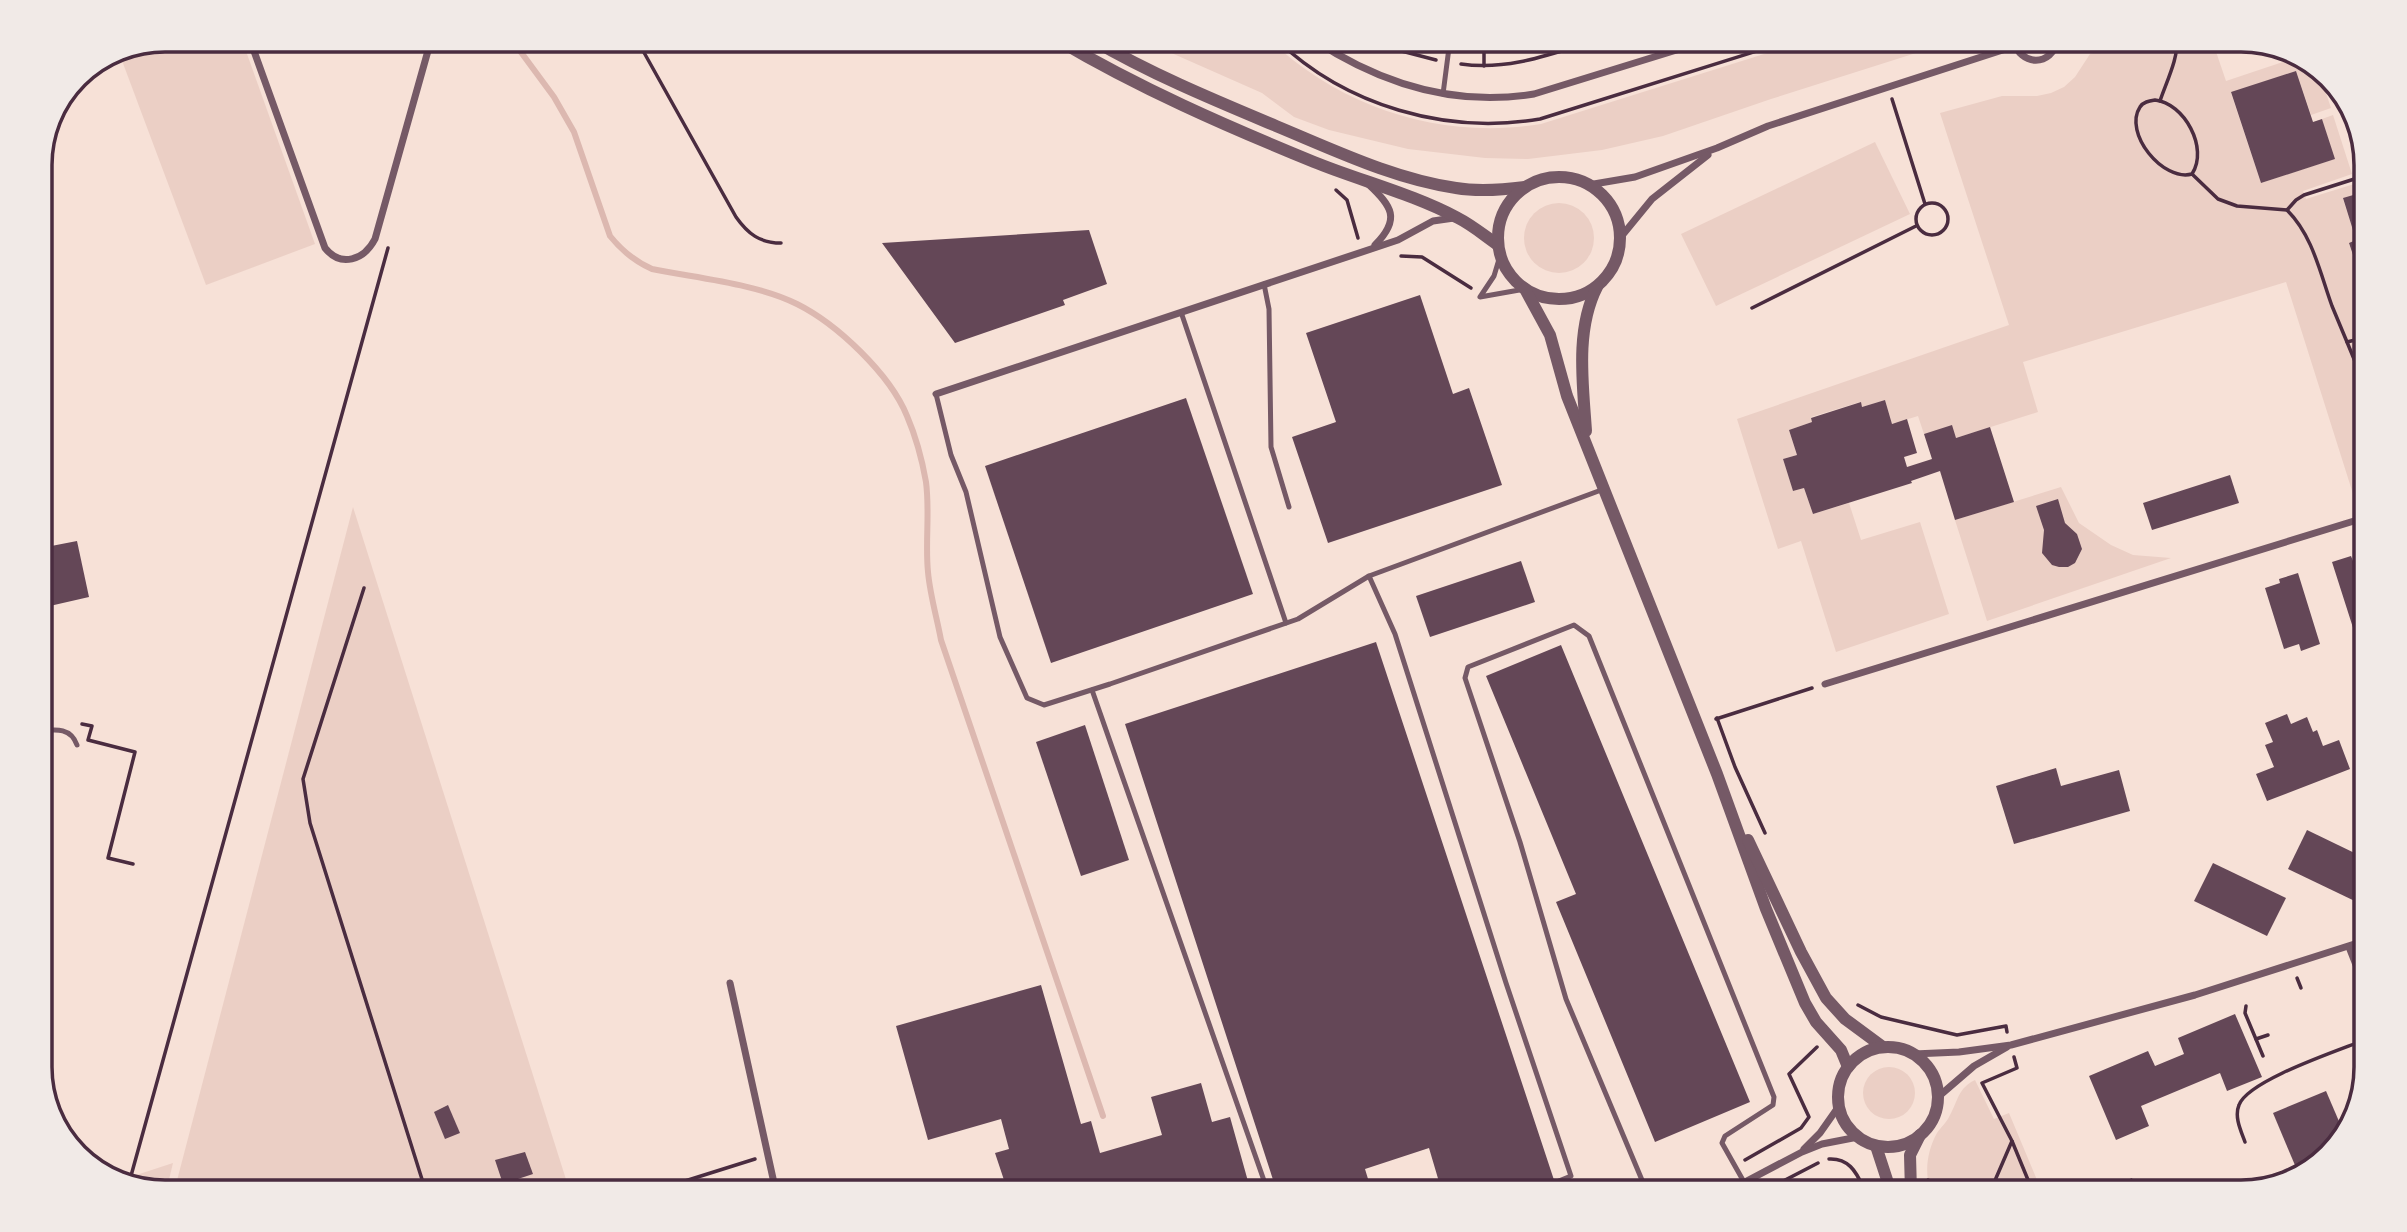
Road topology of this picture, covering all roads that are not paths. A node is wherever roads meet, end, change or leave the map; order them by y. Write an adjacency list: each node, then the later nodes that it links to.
1 (254, 52): 2 (street)
2 (428, 52)
3 (1078, 52): 13 (street)
4 (1118, 52): 15 (street)
5 (1334, 52): 11 (street)
6 (1449, 52): 11 (lane)
7 (1670, 52): 11 (street)
8 (1988, 52): 12 (street)
9 (2019, 52): 10 (street)
10 (2053, 52)
11 (1443, 94)
12 (1717, 148): 14 (street); 17 (street)
13 (1364, 181): 16 (street); 18 (street)
14 (1588, 185): 15 (street); 17 (street)
15 (1525, 187): 19 (street)
16 (1459, 218): 18 (street); 19 (street)
17 (1620, 238): 21 (street)
18 (1372, 248): 20 (street)
19 (1499, 250): 22 (street); 23 (lane)
20 (1264, 284): 25 (street); 29 (lane)
21 (1599, 284): 22 (street); 27 (street)
22 (1525, 289): 23 (lane); 27 (street)
23 (1480, 298): 24 (lane)
24 (1473, 304)
25 (1181, 312): 26 (street); 32 (lane)
26 (936, 394): 34 (lane)
27 (1586, 442): 28 (street)
28 (1604, 489): 31 (lane); 37 (street)
29 (1289, 507)
30 (2354, 521): 33 (street)
31 (1369, 576): 32 (lane); 54 (lane)
32 (1286, 623): 34 (lane)
33 (1825, 684)
34 (1092, 690): 53 (lane)
35 (53, 730): 36 (lane)
36 (77, 746)
37 (1717, 774): 43 (street); 45 (street)
38 (2354, 945): 39 (street)
39 (2349, 947): 40 (street); 42 (street)
40 (2354, 960)
41 (730, 983): 52 (street)
42 (2011, 1045): 44 (street); 46 (street)
43 (1883, 1047): 44 (street); 45 (street)
44 (1914, 1054): 46 (street)
45 (1848, 1067): 47 (street)
46 (1938, 1097): 48 (street)
47 (1839, 1106): 49 (street); 51 (street)
48 (1920, 1135): 50 (street); 59 (street)
49 (1858, 1136): 50 (street); 51 (street)
50 (1877, 1146): 58 (street)
51 (1801, 1152): 57 (street)
52 (773, 1180)
53 (1264, 1180)
54 (1561, 1180)
55 (1642, 1180): 56 (lane)
56 (1743, 1180)
57 (1748, 1180)
58 (1887, 1180)
59 (1911, 1180)

